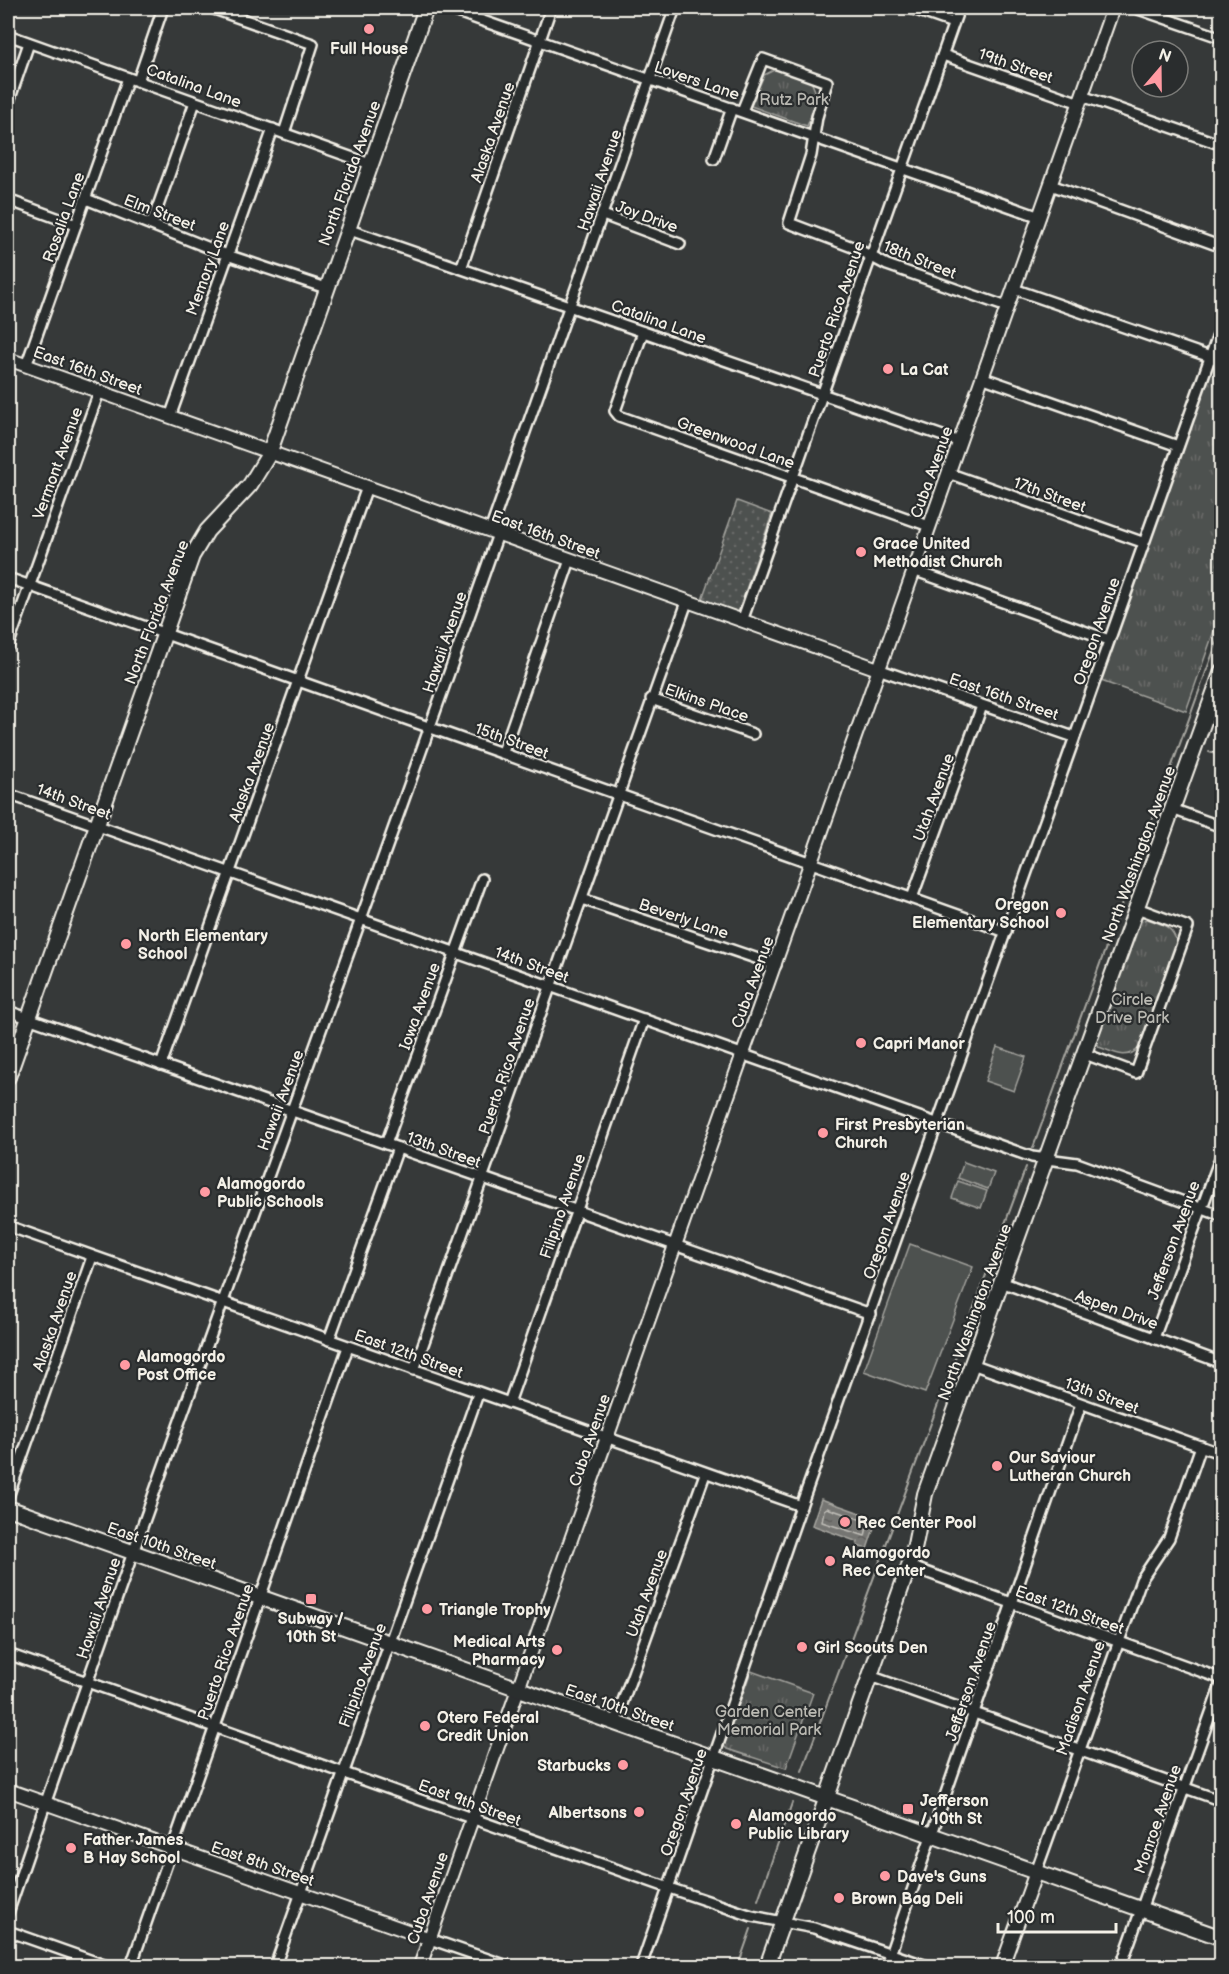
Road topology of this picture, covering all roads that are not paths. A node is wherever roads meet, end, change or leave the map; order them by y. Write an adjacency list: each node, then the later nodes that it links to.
1 (164, 8): 19 (street)
2 (211, 8): 25 (street)
3 (426, 8): 29 (main road, North Florida Avenue)
4 (446, 8): 14 (street, Lovers Lane)
5 (551, 8): 14 (street, Alaska Avenue)
6 (675, 8): 18 (street, Hawaii Avenue)
7 (910, 8): 11 (street)
8 (959, 8): 11 (street, Puerto Rico Avenue)
9 (1113, 8): 20 (street, Cuba Avenue)
10 (1135, 8): 13 (street)
11 (953, 23): 16 (street, Puerto Rico Avenue)
12 (8, 35): 15 (street, Catalina Lane)
13 (1221, 38)
14 (538, 41): 18 (street, Lovers Lane); 43 (street, Alaska Avenue)
15 (29, 43): 17 (street, Catalina Lane); 22 (street)
16 (943, 55): 20 (street, 19th Street); 30 (street, Puerto Rico Avenue)
17 (128, 78): 19 (street, Catalina Lane); 32 (street, Rosalia Lane)
18 (650, 79): 23 (street, Lovers Lane); 34 (street, Hawaii Avenue)
19 (138, 81): 21 (street, Catalina Lane)
20 (1081, 100): 27 (street, 19th Street); 31 (street, Cuba Avenue)
21 (195, 102): 24 (street, Catalina Lane); 36 (street)
22 (8, 104)
23 (737, 109): 26 (street, Lovers Lane); 26 (street); 28 (street)
24 (273, 129): 25 (street, Catalina Lane); 41 (street, Memory Lane)
25 (284, 133): 29 (street, Catalina Lane)
26 (814, 138): 30 (street, Lovers Lane); 42 (street, 18th Street)
27 (1221, 145)
28 (714, 159)
29 (370, 164): 38 (main road, North Florida Avenue)
30 (902, 170): 35 (street, Lovers Lane); 42 (street, Puerto Rico Avenue)
31 (1051, 185): 35 (street, Cuba Avenue); 40 (street)
32 (86, 199): 36 (street, Elm Street); 37 (street, Rosalia Lane)
33 (8, 201): 37 (street)
34 (603, 215): 39 (street, Joy Drive); 46 (street, Hawaii Avenue)
35 (1040, 217): 45 (street, Cuba Avenue)
36 (152, 223): 41 (street, Elm Street)
37 (76, 225): 53 (street, Rosalia Lane)
38 (348, 229): 43 (street, Catalina Lane); 44 (main road, North Florida Avenue)
39 (680, 244)
40 (1221, 247)
41 (227, 255): 44 (street, Elm Street); 57 (street, Memory Lane)
42 (871, 255): 47 (street, 18th Street); 56 (street, Puerto Rico Avenue)
43 (462, 266): 46 (street, Catalina Lane)
44 (326, 288): 60 (main road, North Florida Avenue)
45 (1014, 289): 47 (street, Cuba Avenue); 50 (street)
46 (570, 305): 49 (street, Catalina Lane); 65 (street, Hawaii Avenue)
47 (1006, 307): 54 (street, Cuba Avenue)
48 (1221, 324): 50 (street, Oregon Avenue)
49 (643, 332): 56 (street, Catalina Lane); 62 (street, Greenwood Lane)
50 (1210, 356): 52 (street); 59 (street, Oregon Avenue)
51 (8, 359): 53 (street, East 16th Street)
52 (1221, 360)
53 (26, 366): 55 (street, East 16th Street)
54 (984, 378): 58 (street, Cuba Avenue); 59 (street)
55 (99, 392): 57 (street, East 16th Street); 70 (street, Vermont Avenue)
56 (822, 395): 58 (street, Catalina Lane); 62 (street, Puerto Rico Avenue)
57 (170, 417): 60 (street, East 16th Street)
58 (960, 442): 61 (street, Cuba Avenue)
59 (1178, 446): 66 (street, Oregon Avenue)
60 (269, 454): 63 (street, East 16th Street); 73 (main road, North Florida Avenue)
61 (948, 473): 64 (street, Cuba Avenue); 66 (street, 17th Street)
62 (794, 479): 64 (street, Greenwood Lane); 72 (street, Puerto Rico Avenue)
63 (367, 488): 65 (street, East 16th Street); 78 (street, Alaska Avenue)
64 (929, 526): 68 (street, Cuba Avenue)
65 (494, 533): 67 (street, East 16th Street); 81 (street, Hawaii Avenue)
66 (1142, 542): 74 (street, Oregon Avenue)
67 (570, 560): 71 (street, East 16th Street); 84 (street)
68 (913, 570): 74 (street); 76 (street, Cuba Avenue)
69 (8, 578): 70 (street, 15th Street)
70 (29, 586): 73 (street, 15th Street); 75 (street, Vermont Avenue)
71 (687, 602): 72 (street, East 16th Street); 79 (street, Puerto Rico Avenue)
72 (742, 621): 76 (street, East 16th Street)
73 (163, 633): 78 (street, 15th Street); 88 (main road, North Florida Avenue)
74 (1109, 640): 83 (street, Oregon Avenue)
75 (8, 646)
76 (878, 669): 80 (street, East 16th Street); 90 (street, Cuba Avenue)
77 (1221, 671): 87 (main road, North Washington Avenue)
78 (299, 680): 81 (street, 15th Street); 91 (street, Alaska Avenue)
79 (651, 699): 82 (street, Elkins Place); 86 (street, Puerto Rico Avenue)
80 (982, 706): 83 (street, East 16th Street); 93 (street, Utah Avenue)
81 (430, 728): 84 (street, 15th Street); 96 (street, Hawaii Avenue)
82 (753, 734)
83 (1074, 737): 97 (street, Oregon Avenue)
84 (503, 752): 86 (street, 15th Street)
85 (8, 794): 88 (street, 14th Street)
86 (618, 795): 90 (street, 15th Street); 94 (street, Puerto Rico Avenue)
87 (1172, 809): 89 (street); 95 (main road, North Washington Avenue)
88 (95, 825): 91 (street, 14th Street); 102 (main road, North Florida Avenue)
89 (1221, 826)
90 (811, 863): 93 (street, 15th Street); 99 (street, Cuba Avenue)
91 (231, 873): 96 (street, 14th Street); 106 (street, Alaska Avenue)
92 (482, 879): 98 (street, Iowa Avenue)
93 (912, 898): 97 (street, 15th Street)
94 (582, 899): 99 (street, Beverly Lane); 100 (street, Puerto Rico Avenue)
95 (1137, 908): 104 (main road, North Washington Avenue); 104 (street)
96 (362, 919): 98 (street, 14th Street); 108 (street, Hawaii Avenue)
97 (1006, 932): 109 (street, Oregon Avenue)
98 (454, 952): 100 (street, 14th Street); 110 (street, Iowa Avenue)
99 (776, 965): 105 (street, Cuba Avenue)
100 (550, 986): 103 (street, 14th Street); 114 (street, Puerto Rico Avenue)
101 (8, 1011): 102 (street, 13th Street)
102 (28, 1018): 106 (street, 13th Street); 107 (main road, North Florida Avenue)
103 (644, 1019): 105 (street, 14th Street); 116 (street, Filipino Avenue)
104 (1085, 1054): 113 (main road, North Washington Avenue)
105 (743, 1055): 109 (street, 14th Street); 119 (street, Cuba Avenue)
106 (161, 1065): 108 (street, 13th Street)
107 (8, 1077)
108 (293, 1110): 110 (street, 13th Street); 122 (street, Hawaii Avenue)
109 (937, 1124): 113 (street, 14th Street); 123 (street, Oregon Avenue)
110 (386, 1144): 111 (street, 13th Street)
111 (398, 1148): 114 (street, 13th Street); 125 (street)
112 (1221, 1153): 115 (street, Jefferson Avenue)
113 (1047, 1160): 115 (street, 14th Street); 121 (main road, North Washington Avenue)
114 (482, 1179): 116 (street, 13th Street); 129 (street, Puerto Rico Avenue)
115 (1200, 1209): 117 (street, 14th Street); 124 (street, Jefferson Avenue)
116 (576, 1212): 119 (street, 13th Street); 131 (street, Filipino Avenue)
117 (1221, 1216)
118 (8, 1226): 120 (street, East 12th Street)
119 (676, 1246): 123 (street, 13th Street); 133 (street, Cuba Avenue)
120 (92, 1257): 122 (street, East 12th Street); 137 (street, Alaska Avenue)
121 (1001, 1282): 124 (street, Aspen Drive); 128 (main road, North Washington Avenue)
122 (221, 1302): 125 (street, East 12th Street); 140 (street, Hawaii Avenue)
123 (871, 1314): 138 (street, Oregon Avenue)
124 (1154, 1338): 127 (street, Aspen Drive)
125 (329, 1340): 126 (street, East 12th Street)
126 (348, 1347): 129 (street, East 12th Street); 142 (street, Puerto Rico Avenue)
127 (1221, 1363)
128 (972, 1365): 132 (street, 13th Street); 141 (main road, North Washington Avenue)
129 (414, 1370): 130 (street, East 12th Street)
130 (478, 1394): 131 (street, East 12th Street); 145 (street, Filipino Avenue)
131 (509, 1403): 133 (street, East 12th Street)
132 (1081, 1404): 134 (street, 13th Street); 143 (street, Jefferson Avenue)
133 (607, 1438): 136 (street, East 12th Street); 150 (street, Cuba Avenue)
134 (1201, 1446): 135 (street, 13th Street); 144 (street, Madison Avenue)
135 (1221, 1454)
136 (705, 1474): 138 (street, East 12th Street); 152 (street, Utah Avenue)
137 (8, 1497)
138 (801, 1506): 155 (street, Oregon Avenue)
139 (8, 1508): 140 (main road, East 10th Street)
140 (132, 1552): 142 (main road, East 10th Street); 149 (street, Hawaii Avenue)
141 (909, 1566): 143 (street, East 12th Street); 147 (main road, North Washington Avenue)
142 (261, 1598): 145 (main road, East 10th Street); 153 (street, Puerto Rico Avenue)
143 (1012, 1605): 144 (street, East 12th Street); 151 (street, Jefferson Avenue)
144 (1118, 1642): 148 (street, East 12th Street); 154 (street, Madison Avenue)
145 (389, 1643): 150 (main road, East 10th Street); 156 (street, Filipino Avenue)
146 (8, 1653): 149 (street, East 9th Street)
147 (870, 1676): 151 (street); 159 (main road, North Washington Avenue)
148 (1221, 1680): 157 (street, Monroe Avenue)
149 (88, 1682): 153 (street, East 9th Street); 161 (street, Hawaii Avenue)
150 (520, 1689): 152 (main road, East 10th Street); 162 (street, Cuba Avenue)
151 (975, 1715): 154 (street); 163 (street, Jefferson Avenue)
152 (615, 1724): 155 (main road, East 10th Street)
153 (215, 1727): 156 (street, East 9th Street); 164 (street, Puerto Rico Avenue)
154 (1079, 1751): 157 (street); 165 (street, Madison Avenue)
155 (714, 1758): 159 (main road, East 10th Street); 166 (street, Oregon Avenue)
156 (343, 1773): 162 (street, East 9th Street); 167 (street, Filipino Avenue)
157 (1184, 1788): 160 (street); 168 (street, Monroe Avenue)
158 (8, 1790): 161 (street, East 8th Street)
159 (827, 1798): 163 (main road, East 10th Street); 170 (main road, North Washington Avenue)
160 (1221, 1801)
161 (45, 1803): 164 (street, East 8th Street); 169 (street, Hawaii Avenue)
162 (472, 1819): 166 (street, East 9th Street); 173 (street, Cuba Avenue)
163 (932, 1835): 165 (main road, East 10th Street); 174 (street, Jefferson Avenue)
164 (171, 1849): 167 (street, East 8th Street); 176 (street, Puerto Rico Avenue)
165 (1036, 1872): 168 (main road, East 10th Street); 184 (street, Madison Avenue)
166 (669, 1888): 170 (street, East 9th Street); 180 (street, Oregon Avenue)
167 (301, 1894): 173 (street, East 8th Street); 177 (street, Filipino Avenue)
168 (1142, 1909): 172 (main road, East 10th Street); 185 (street, Monroe Avenue)
169 (8, 1913)
170 (782, 1923): 174 (street, East 9th Street); 181 (main road, North Washington Avenue)
171 (8, 1931): 175 (street)
172 (1221, 1938)
173 (430, 1939): 178 (street, Cuba Avenue); 179 (street, East 8th Street)
174 (891, 1952): 182 (street, Jefferson Avenue); 183 (street, East 9th Street)
175 (107, 1966)
176 (131, 1966)
177 (275, 1966)
178 (420, 1966)
179 (508, 1966)
180 (641, 1966)
181 (767, 1966)
182 (886, 1966)
183 (927, 1966)
184 (1002, 1966)
185 (1120, 1966)

